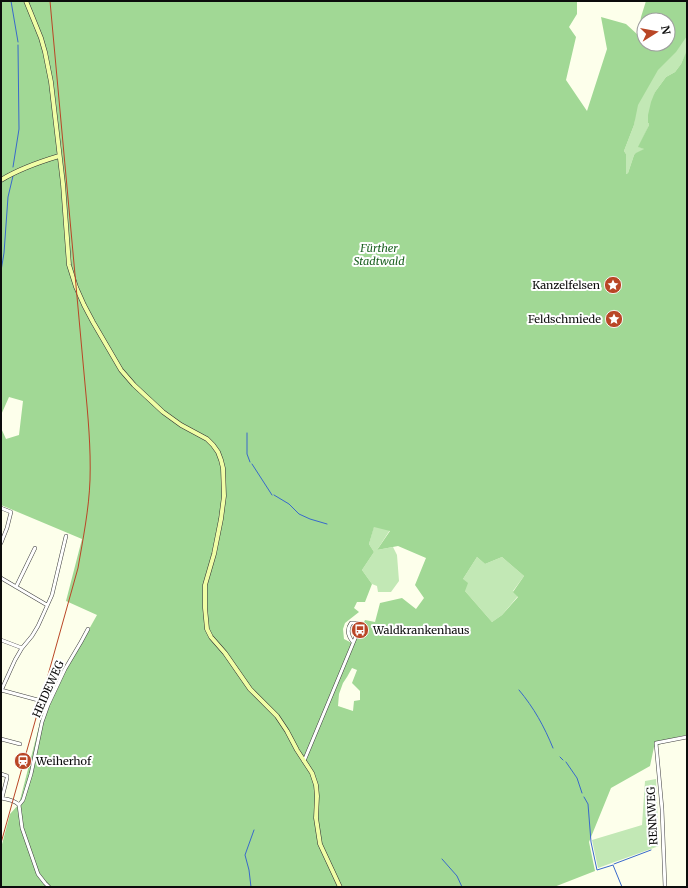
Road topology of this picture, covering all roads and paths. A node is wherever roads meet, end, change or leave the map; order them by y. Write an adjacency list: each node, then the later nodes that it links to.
1 (26, 1): 2 (street)
2 (59, 156): 3 (street); 20 (street)
3 (1, 180)
4 (1, 508): 6 (street)
5 (66, 536): 10 (street)
6 (1, 543)
7 (36, 548): 9 (street)
8 (1, 578): 9 (street)
9 (16, 587): 10 (street)
10 (47, 605): 14 (street)
11 (88, 629): 23 (street, HEIDEWEG)
12 (1, 640): 14 (street)
13 (353, 642): 13 (street); 20 (street)
14 (22, 648): 15 (street)
15 (1, 690): 16 (street)
16 (38, 700)
17 (687, 737): 26 (street, RENNWEG)
18 (1, 739): 19 (street)
19 (20, 744)
20 (304, 760): 25 (street)
21 (1, 774): 22 (street)
22 (2, 798): 23 (street)
23 (19, 805): 24 (street)
24 (49, 887)
25 (340, 887)
26 (665, 887)

